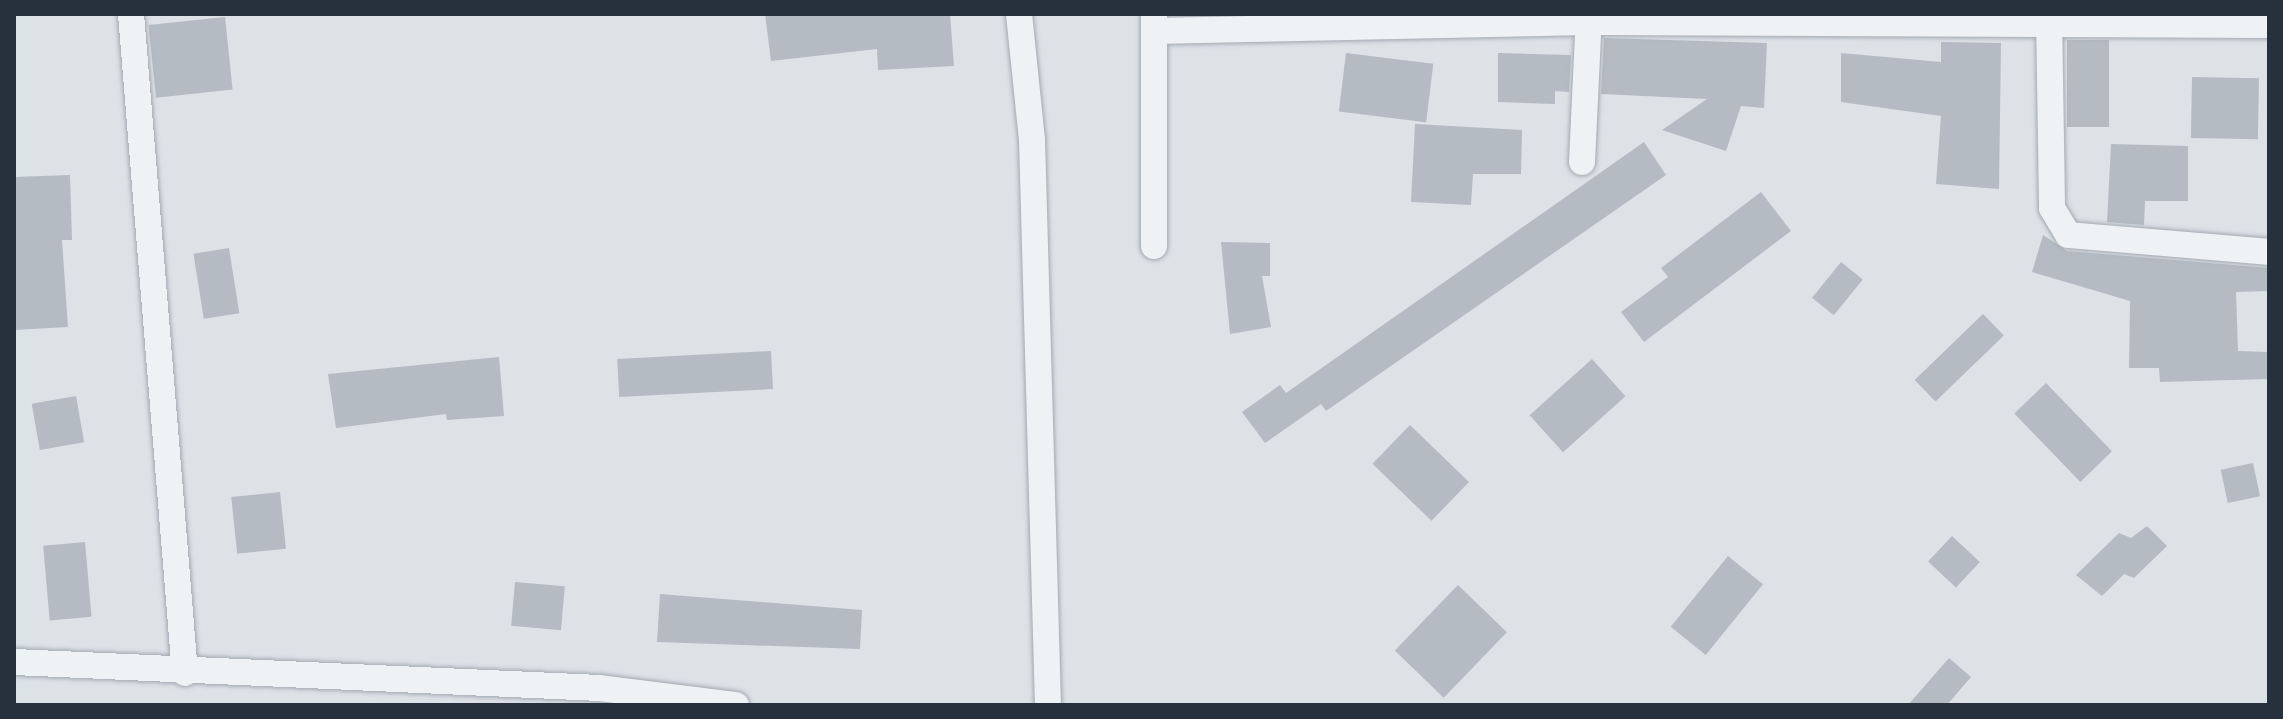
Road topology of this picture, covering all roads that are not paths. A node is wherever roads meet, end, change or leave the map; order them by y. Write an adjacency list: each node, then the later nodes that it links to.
1 (131, 14): 11 (street)
2 (1019, 14): 13 (street)
3 (1589, 18): 4 (street); 5 (street); 7 (street)
4 (2049, 21): 6 (street); 9 (street)
5 (1154, 23): 8 (street)
6 (2269, 25)
7 (1582, 162)
8 (1154, 246)
9 (2269, 252)
10 (14, 662): 11 (street)
11 (185, 673): 12 (street)
12 (736, 705)
13 (1048, 705)

